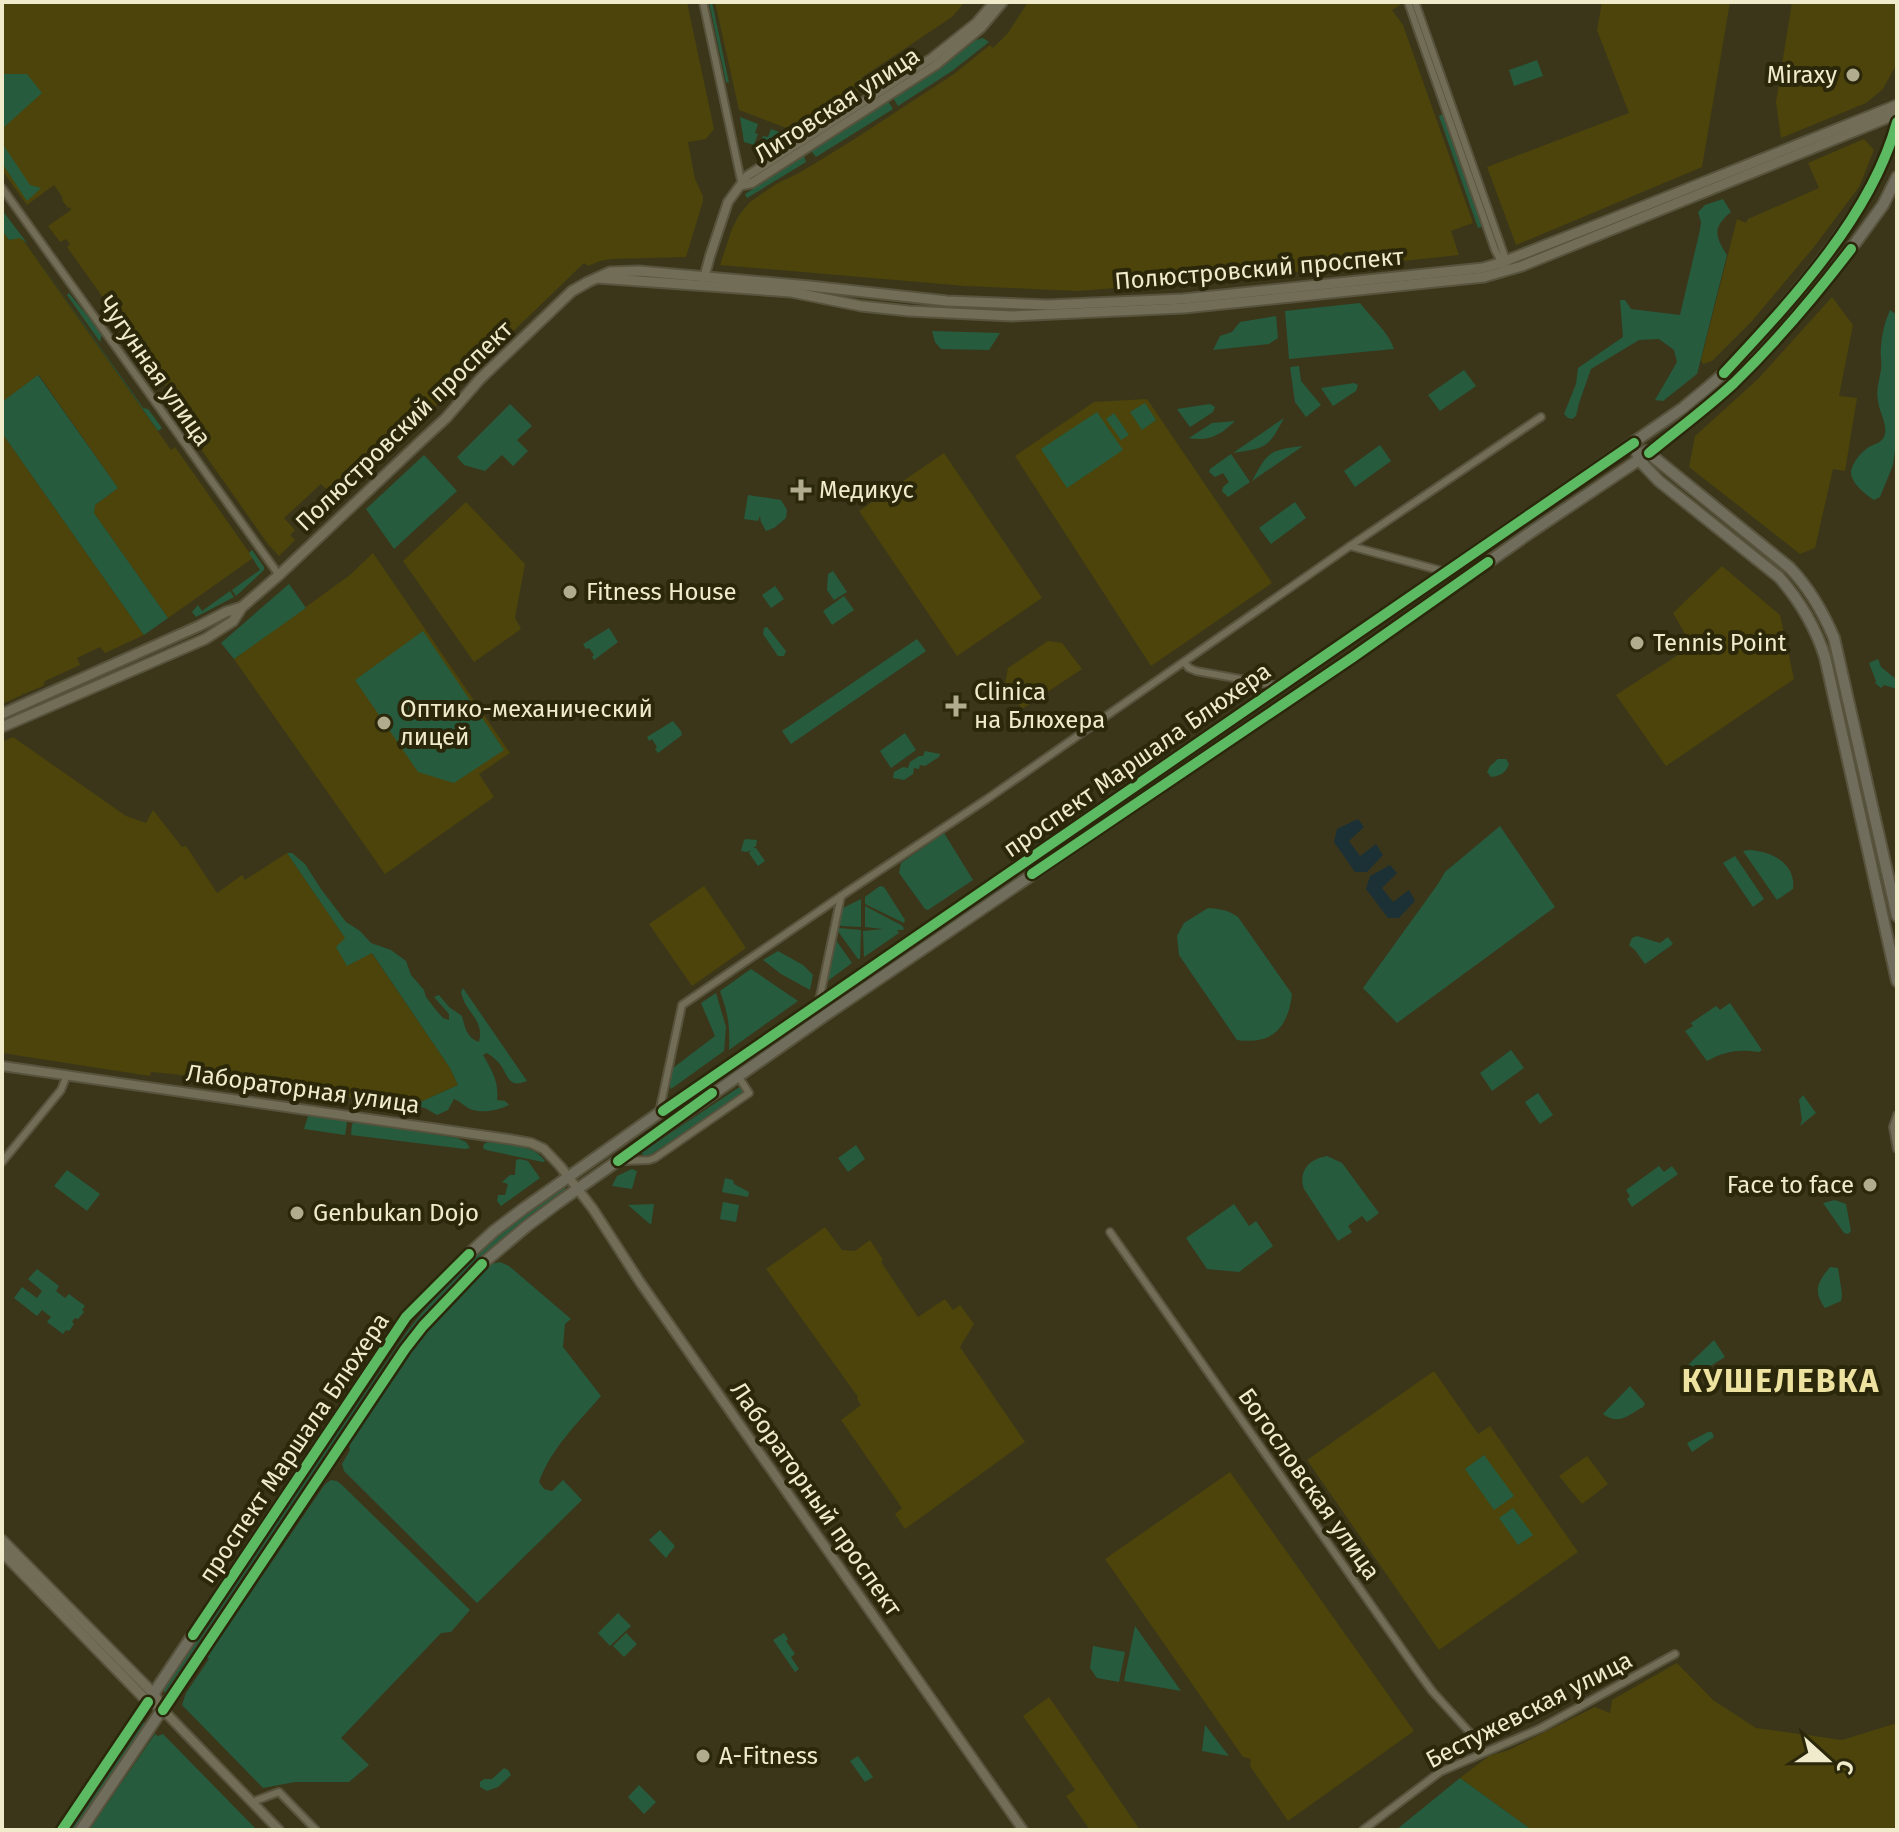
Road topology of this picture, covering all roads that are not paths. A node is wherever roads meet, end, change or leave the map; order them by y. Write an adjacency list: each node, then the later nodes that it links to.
1 (703, 2): 10 (street)
2 (994, 2): 10 (street, Литовская улица)
3 (1003, 2): 10 (street, Литовская улица)
4 (1408, 2): 12 (street)
5 (1415, 2): 12 (street)
6 (1897, 105): 12 (main road, Полюстровский проспект)
7 (1897, 114): 12 (main road, Полюстровский проспект)
8 (1897, 122): 15 (main road, проспект Маршала Блюхера)
9 (1897, 177): 16 (main road, проспект Маршала Блюхера)
10 (742, 185): 13 (street)
11 (2, 188): 20 (street, Чугунная улица)
12 (1505, 264): 13 (main road, Полюстровский проспект)
13 (704, 281): 20 (main road, Полюстровский проспект)
14 (1541, 417): 18 (street)
15 (1634, 443): 16 (main road); 17 (main road); 19 (main road, проспект Маршала Блюхера)
16 (1649, 453): 17 (main road, проспект Маршала Блюхера); 29 (main road)
17 (1639, 460): 31 (main road, проспект Маршала Блюхера); 32 (main road)
18 (1350, 546): 19 (street); 22 (street)
19 (1446, 572): 23 (main road, проспект Маршала Блюхера)
20 (279, 575): 21 (main road, Полюстровский проспект)
21 (242, 607): 24 (main road, Полюстровский проспект); 25 (main road, Полюстровский проспект)
22 (1184, 662): 23 (street); 28 (street)
23 (1279, 686): 30 (main road, проспект Маршала Блюхера)
24 (62, 688): 25 (main road); 26 (main road, Полюстровский проспект)
25 (67, 699): 27 (main road, Полюстровский проспект)
26 (2, 714)
27 (2, 727)
28 (841, 896): 33 (street); 38 (street)
29 (1897, 916)
30 (906, 945): 31 (main road); 33 (main road, проспект Маршала Блюхера)
31 (913, 956): 37 (main road, проспект Маршала Блюхера)
32 (1897, 981)
33 (818, 1006): 35 (main road, проспект Маршала Блюхера)
34 (2, 1066): 36 (street, Лабораторная улица)
35 (727, 1067): 37 (main road); 38 (main road, проспект Маршала Блюхера)
36 (67, 1075): 42 (street); 43 (street, Лабораторная улица)
37 (736, 1076): 41 (main road, проспект Маршала Блюхера); 41 (street)
38 (659, 1113): 43 (main road, проспект Маршала Блюхера)
39 (1897, 1115): 40 (street)
40 (1897, 1149)
41 (618, 1161): 44 (main road, проспект Маршала Блюхера)
42 (2, 1162)
43 (569, 1177): 44 (street, Лабораторная улица); 49 (main road, проспект Маршала Блюхера)
44 (578, 1190): 50 (main road, проспект Маршала Блюхера); 57 (street, Лабораторный проспект)
45 (1110, 1232): 51 (street, Богословская улица)
46 (2, 1540): 49 (main road)
47 (2, 1552): 49 (main road)
48 (1675, 1654): 51 (street, Бестужевская улица)
49 (151, 1698): 50 (main road); 53 (main road, проспект Маршала Блюхера)
50 (163, 1710): 52 (street); 54 (main road, проспект Маршала Блюхера)
51 (1484, 1752): 58 (street, Бестужевская улица)
52 (252, 1802): 55 (street); 56 (street)
53 (62, 1830)
54 (81, 1830)
55 (279, 1830)
56 (316, 1830)
57 (1023, 1830)
58 (1363, 1830)

